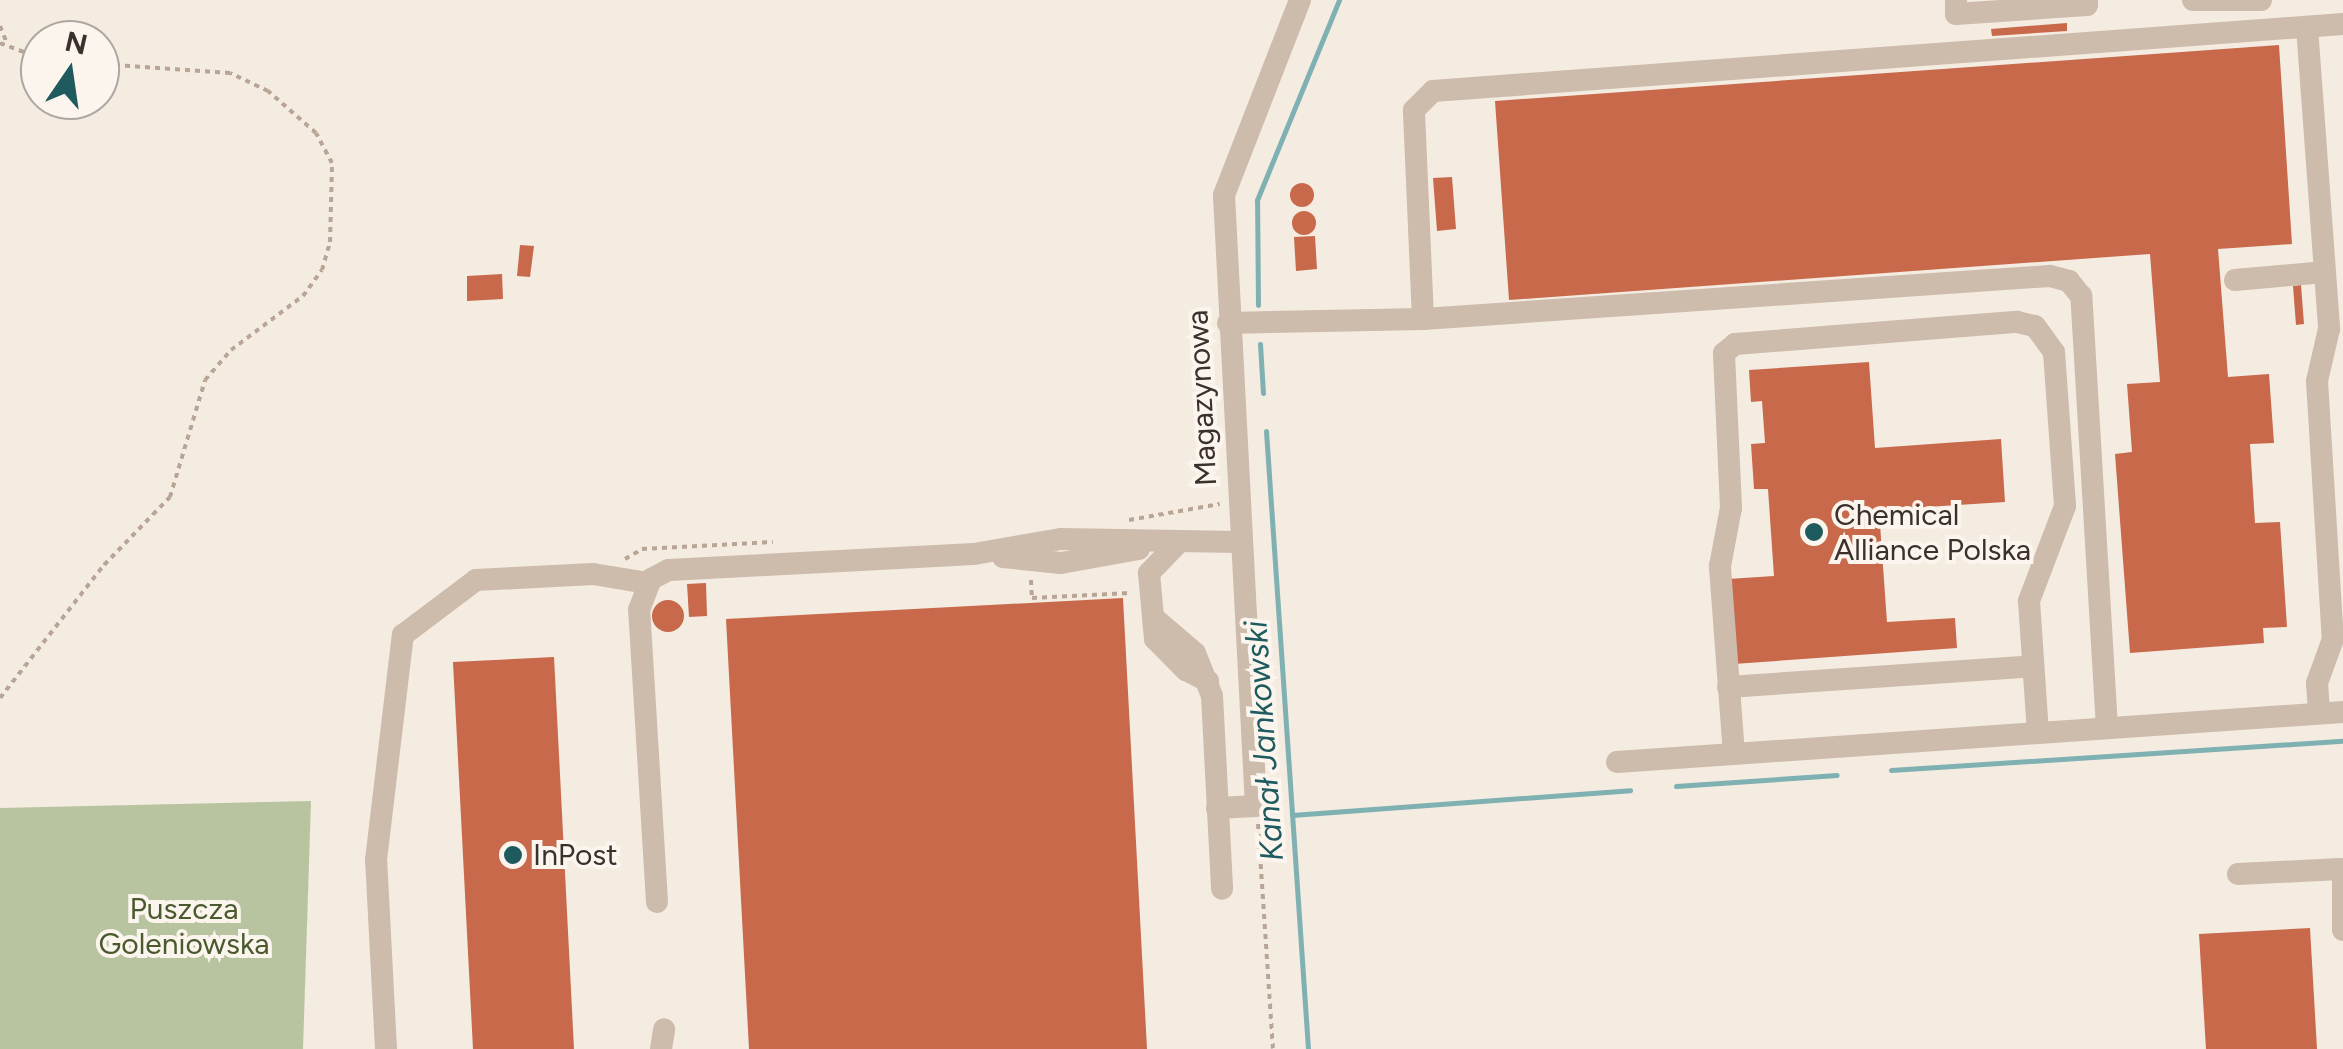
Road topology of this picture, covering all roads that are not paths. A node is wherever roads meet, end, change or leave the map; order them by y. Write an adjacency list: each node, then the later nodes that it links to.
1 (1300, 0): 12 (street, Magazynowa)
2 (1956, 0): 5 (street)
3 (2193, 0): 4 (street)
4 (2262, 0)
5 (2087, 3): 8 (street)
6 (2343, 24): 7 (street)
7 (2307, 27): 8 (street); 9 (street)
8 (2089, 43): 11 (street)
9 (2324, 272): 10 (street); 19 (street)
10 (2235, 280)
11 (1423, 319): 12 (street); 20 (street)
12 (1228, 323): 13 (street, Magazynowa)
13 (1238, 542): 14 (street); 24 (street, Magazynowa)
14 (1166, 545): 15 (street); 24 (street)
15 (648, 583): 28 (street); 30 (street)
16 (2033, 666): 17 (street); 17 (street); 21 (street)
17 (1728, 687): 22 (street)
18 (2343, 712): 19 (street)
19 (2319, 713): 20 (street)
20 (2107, 728): 21 (street)
21 (2038, 733): 22 (street)
22 (1734, 754): 23 (street)
23 (1617, 762)
24 (1218, 808): 27 (street)
25 (2342, 869): 26 (street); 29 (street)
26 (2238, 874)
27 (1222, 889)
28 (657, 902)
29 (2343, 930)
30 (386, 1049)

